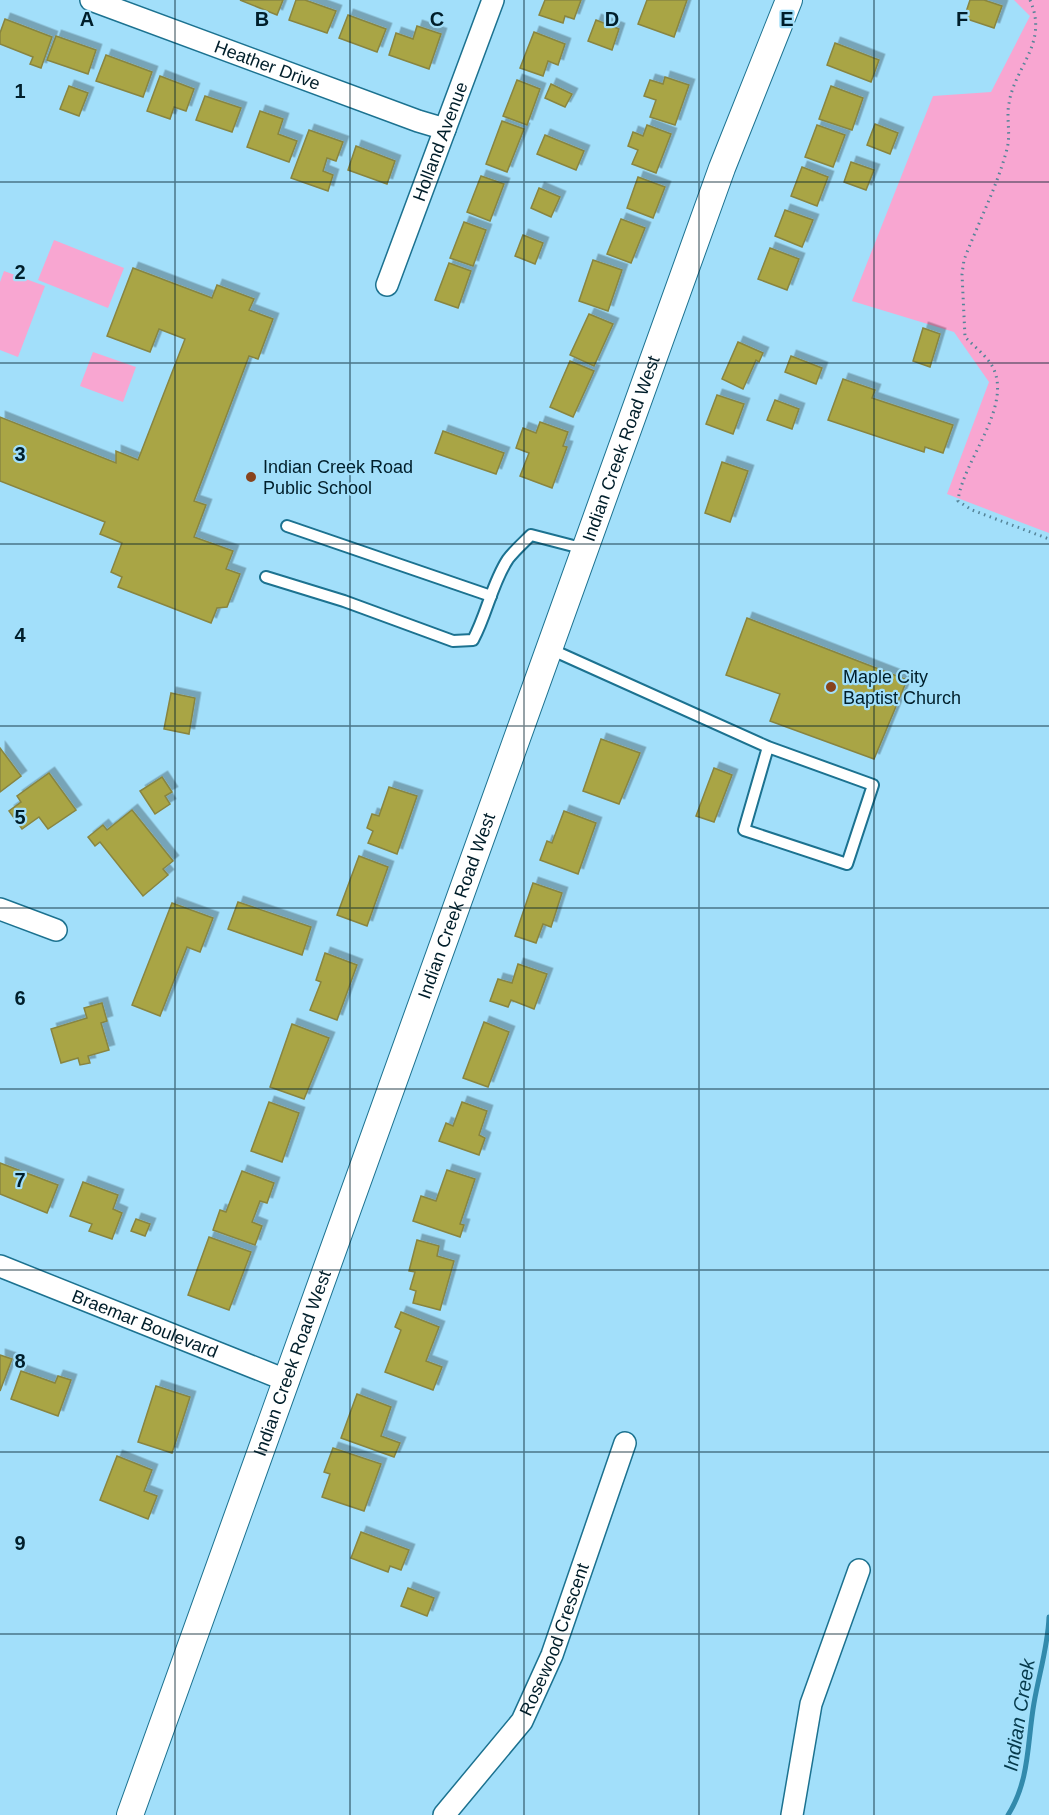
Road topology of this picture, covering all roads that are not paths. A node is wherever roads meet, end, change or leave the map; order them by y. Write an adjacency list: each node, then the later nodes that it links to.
1 (91, 0): 4 (street, Heather Drive)
2 (493, 0): 4 (street, Holland Avenue)
3 (789, 0): 7 (street, Indian Creek Road West)
4 (445, 129): 5 (street, Holland Avenue)
5 (387, 285)
6 (287, 526): 9 (lane)
7 (585, 549): 9 (lane); 10 (street, Indian Creek Road West)
8 (266, 577): 9 (lane)
9 (491, 596)
10 (550, 649): 11 (lane); 15 (street, Indian Creek Road West)
11 (768, 747): 11 (lane)
12 (0, 909): 13 (street)
13 (56, 930)
14 (0, 1266): 15 (street, Braemar Boulevard)
15 (288, 1381): 18 (street, Indian Creek Road West)
16 (624, 1443): 19 (street, Rosewood Crescent)
17 (860, 1570): 20 (street)
18 (130, 1815)
19 (444, 1815)
20 (792, 1815)

